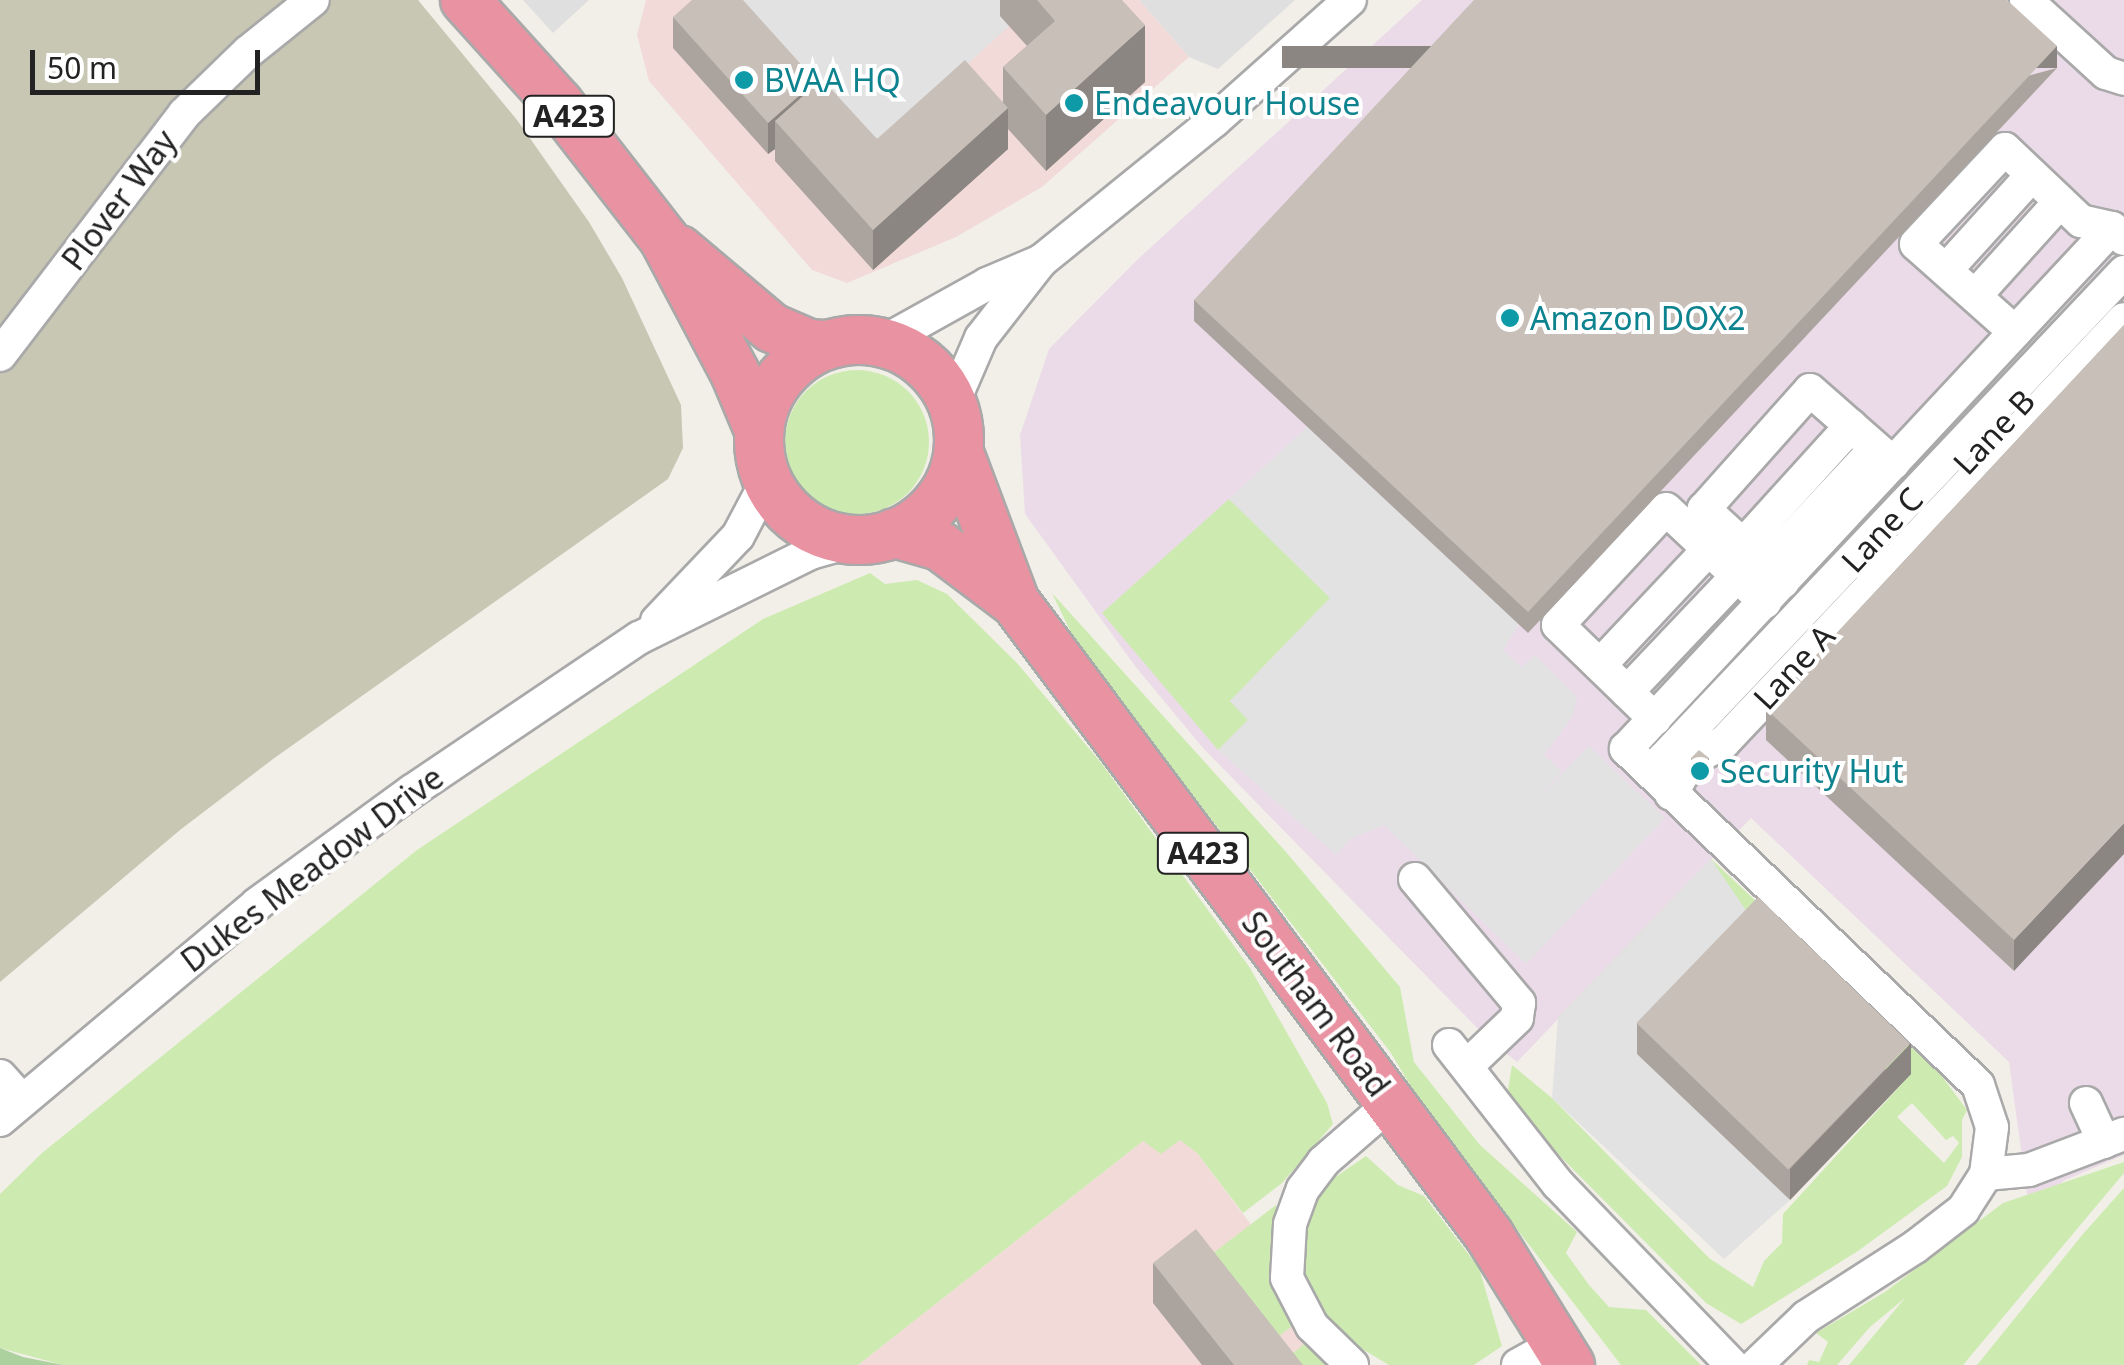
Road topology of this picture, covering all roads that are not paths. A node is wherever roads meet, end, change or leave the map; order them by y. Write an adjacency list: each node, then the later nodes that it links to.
1 (313, 0): 15 (street, Plover Way)
2 (465, 0): 7 (highway, A423)
3 (1350, 0): 8 (street)
4 (2026, 0): 5 (street)
5 (2124, 79)
6 (2070, 204): 11 (street); 11 (street); 11 (street)
7 (664, 239): 14 (highway, A423); 17 (highway, A423)
8 (1041, 260): 13 (street); 16 (street)
9 (2124, 272): 26 (street, Lane C)
10 (2124, 293): 26 (street, Lane B)
11 (1974, 296): 18 (street)
12 (2124, 320): 26 (street, Lane A)
13 (883, 342): 14 (highway); 16 (highway)
14 (824, 345): 17 (highway)
15 (0, 355)
16 (953, 403): 19 (highway)
17 (758, 430): 20 (highway)
18 (1858, 432): 22 (street); 22 (street); 22 (street)
19 (958, 453): 21 (highway); 23 (highway, Southam Road / A423)
20 (767, 481): 21 (highway); 24 (street, Dukes Meadow Drive)
21 (876, 537): 23 (highway, Southam Road / A423); 24 (street, Dukes Meadow Drive)
22 (1735, 557): 25 (street); 25 (street); 25 (street)
23 (1014, 602): 29 (highway, Southam Road / A423)
24 (639, 638): 28 (street, Dukes Meadow Drive)
25 (1620, 682): 26 (street)
26 (1671, 794): 32 (street)
27 (1415, 879): 35 (street)
28 (7, 1098)
29 (1391, 1103): 33 (highway, Southam Road / A423); 34 (street)
30 (2086, 1103): 31 (street)
31 (2114, 1138): 32 (street)
32 (1986, 1174): 36 (street)
33 (1548, 1358)
34 (1352, 1365)
35 (1732, 1365)
36 (1756, 1365)

